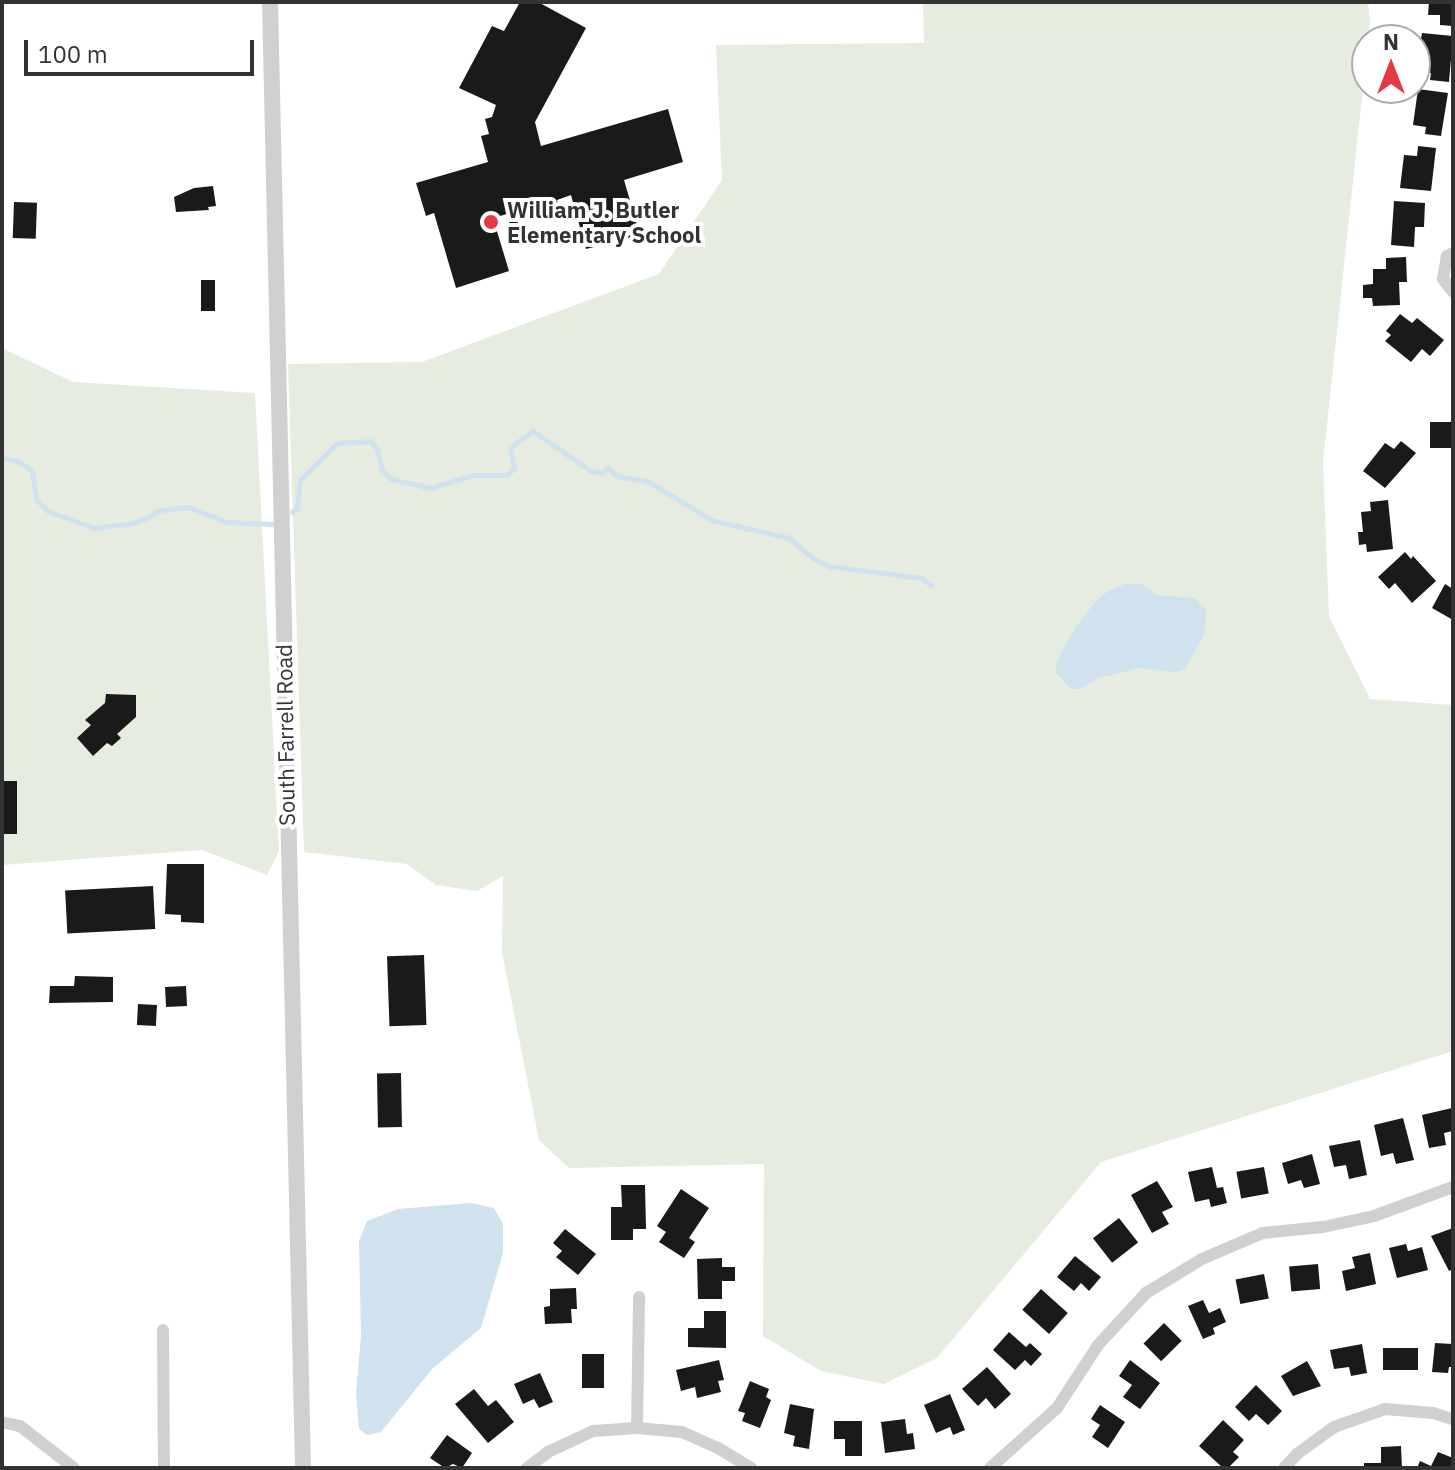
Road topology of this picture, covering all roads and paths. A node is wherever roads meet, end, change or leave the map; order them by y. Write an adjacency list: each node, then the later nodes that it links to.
1 (270, 2): 12 (street, South Farrell Road)
2 (1453, 253): 3 (street)
3 (1453, 292)
4 (1453, 1187): 15 (street)
5 (639, 1297): 9 (street)
6 (163, 1330): 11 (street)
7 (1453, 1419): 16 (street)
8 (2, 1422): 10 (street)
9 (637, 1428): 13 (street); 14 (street)
10 (74, 1468)
11 (164, 1468)
12 (303, 1468)
13 (527, 1468)
14 (750, 1468)
15 (992, 1468)
16 (1284, 1468)

